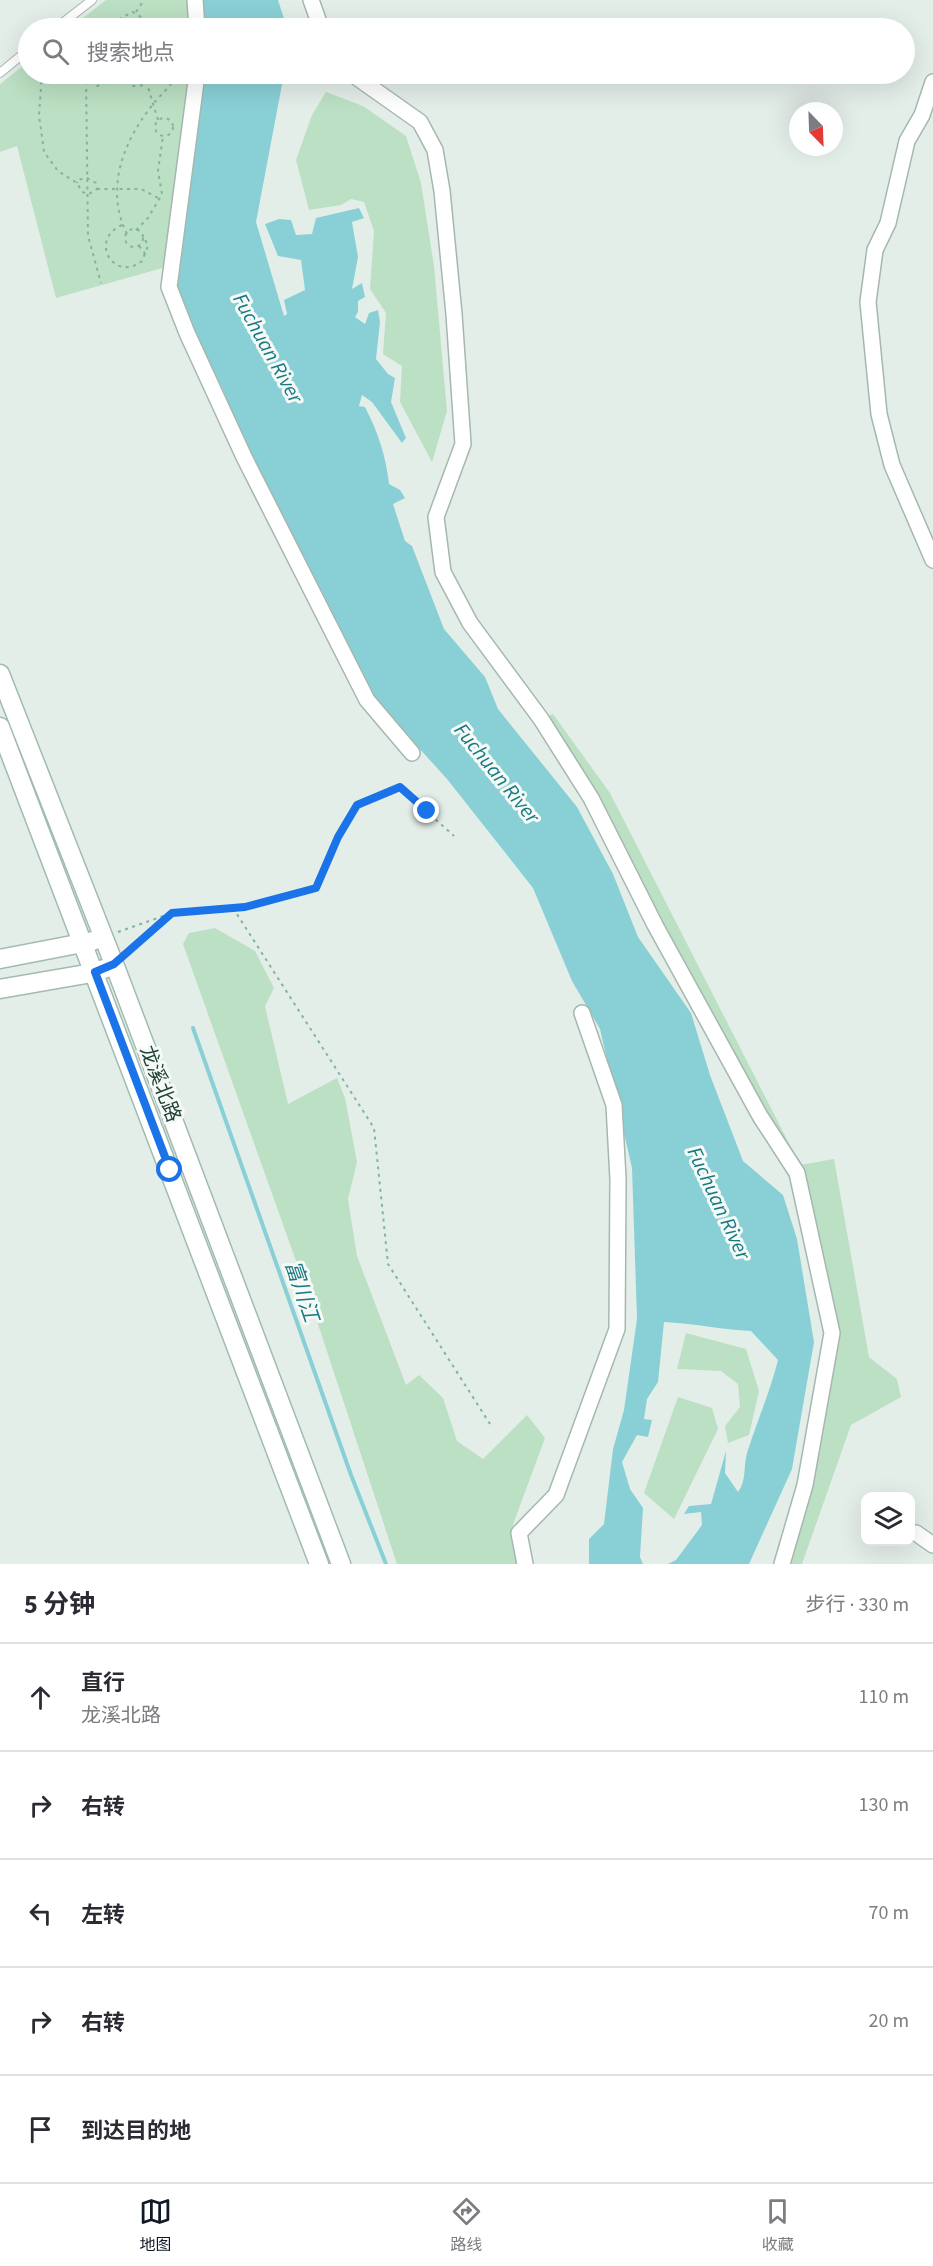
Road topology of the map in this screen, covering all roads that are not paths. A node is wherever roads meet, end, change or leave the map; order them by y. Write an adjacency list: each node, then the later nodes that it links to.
1 (92, 0): 4 (lane)
2 (195, 0): 5 (street)
3 (311, 0): 6 (street)
4 (69, 18)
5 (196, 18)
6 (317, 18)
7 (18, 59): 8 (lane)
8 (0, 73)
9 (933, 82): 12 (street)
10 (196, 84): 15 (street)
11 (366, 84): 28 (street)
12 (933, 560)
13 (0, 674): 16 (main road, 龙溪北路)
14 (0, 727): 17 (main road, 龙溪北路)
15 (412, 753)
16 (103, 937): 17 (main road); 19 (main road, 龙溪北路)
17 (84, 945): 18 (main road); 20 (main road, 龙溪北路)
18 (0, 959)
19 (114, 964): 20 (main road); 26 (main road, 龙溪北路)
20 (95, 972): 21 (main road); 25 (main road, 龙溪北路)
21 (0, 989)
22 (582, 1013): 27 (street)
23 (916, 1533): 24 (street)
24 (933, 1545)
25 (319, 1564)
26 (341, 1564)
27 (525, 1564)
28 (782, 1564)

